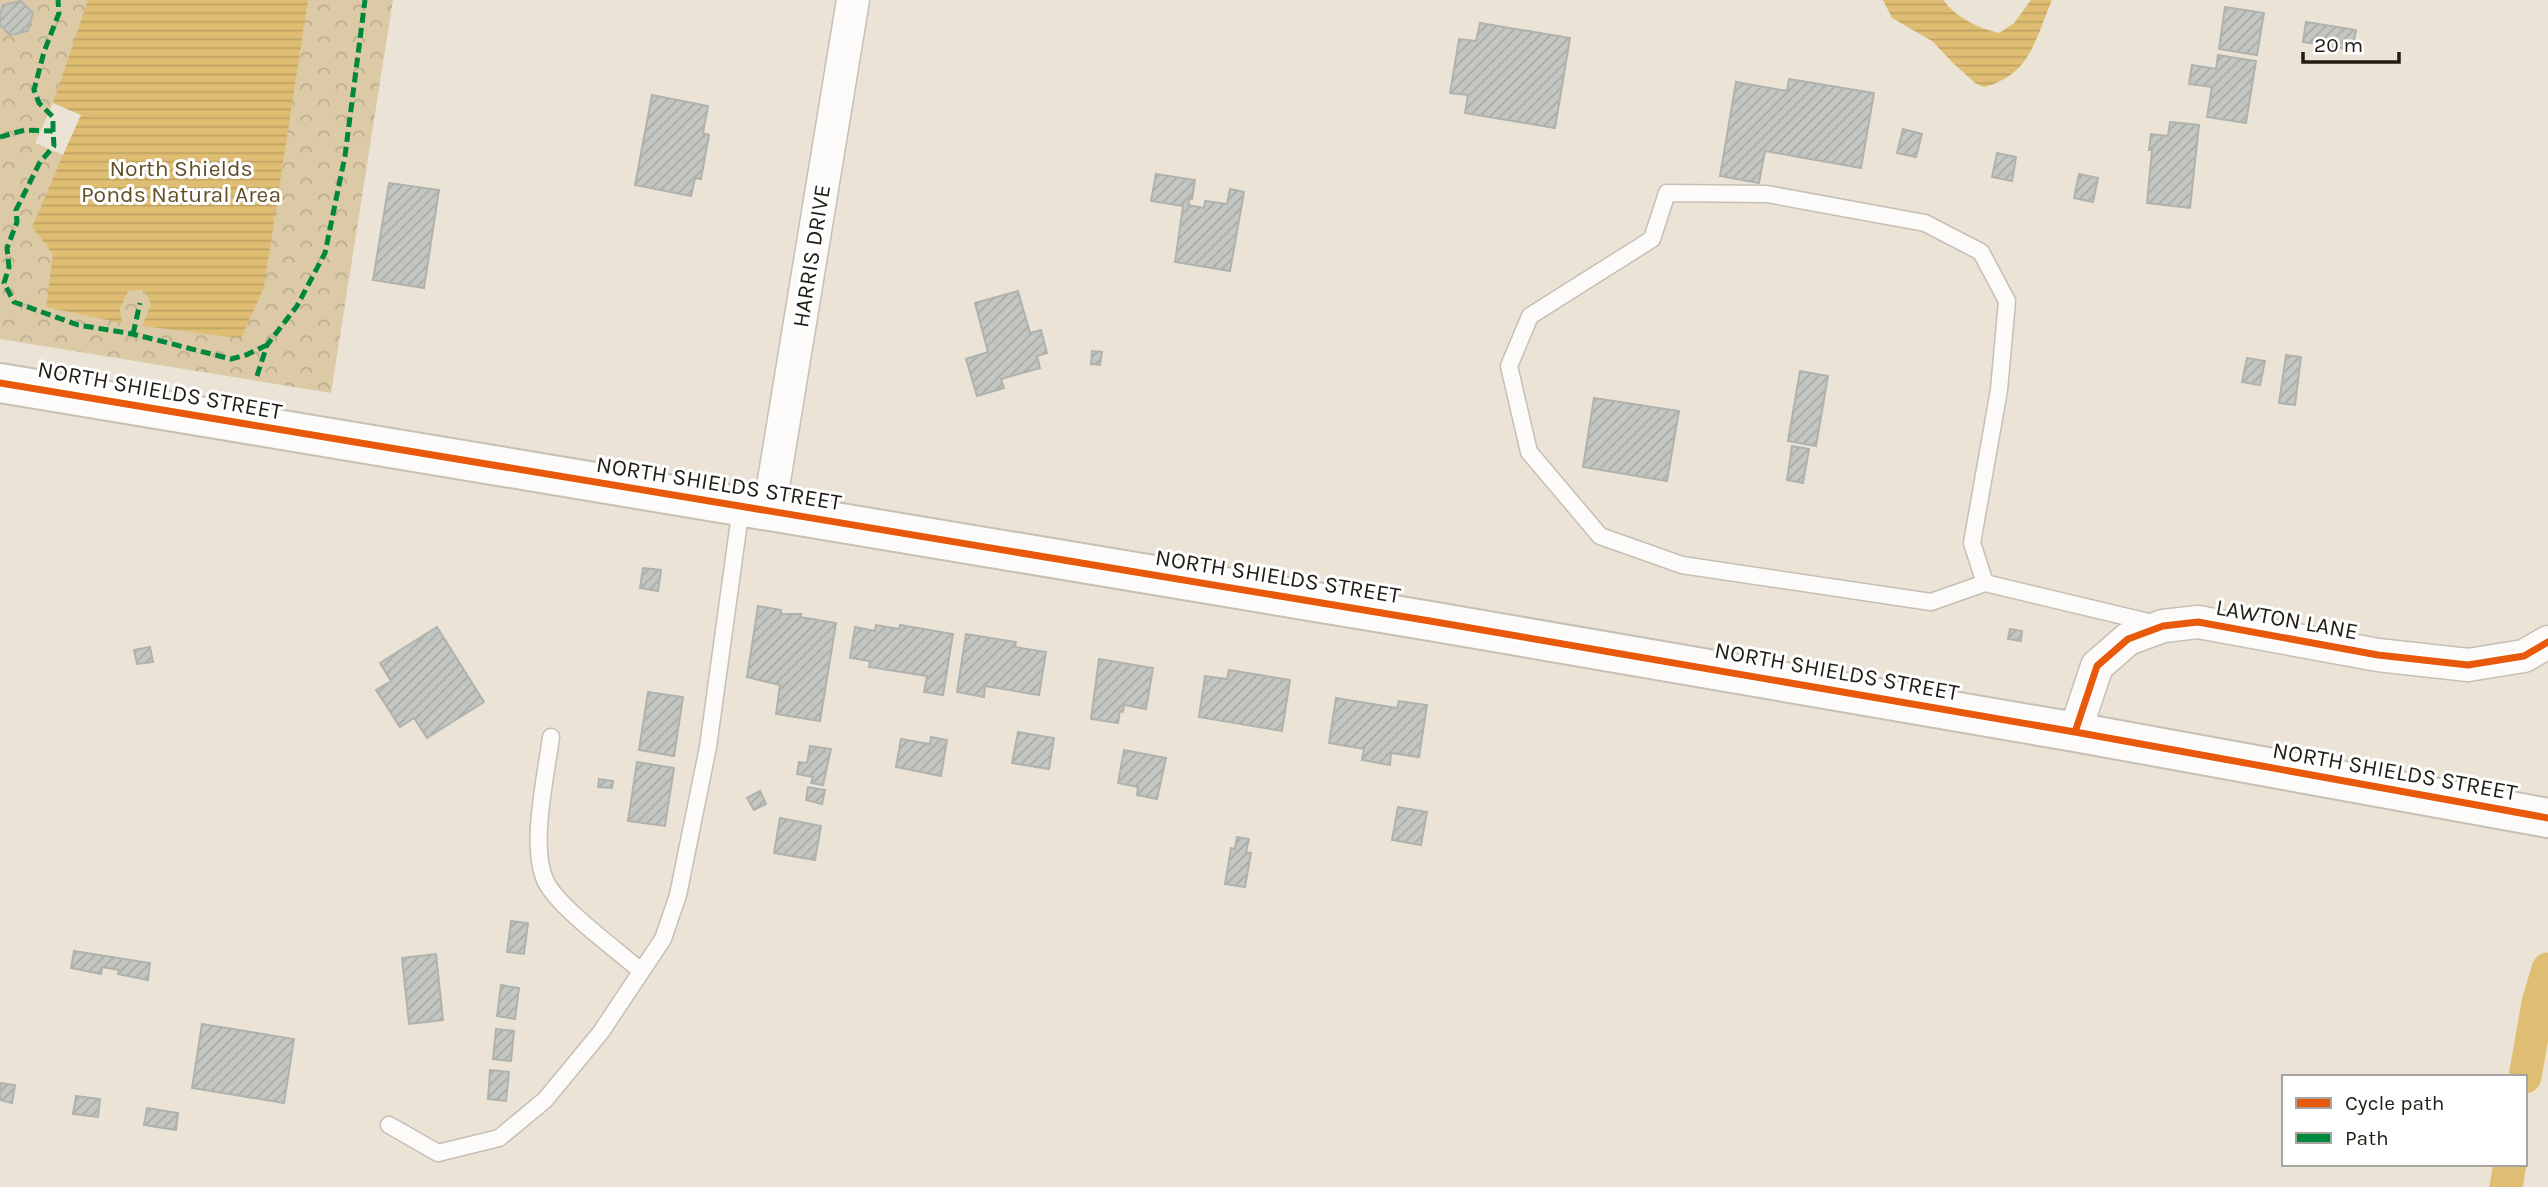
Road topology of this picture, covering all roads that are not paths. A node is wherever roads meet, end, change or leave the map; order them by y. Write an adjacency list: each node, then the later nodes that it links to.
1 (853, 0): 3 (street, HARRIS DRIVE)
2 (0, 383): 3 (main road, NORTH SHIELDS STREET)
3 (755, 509): 7 (main road, NORTH SHIELDS STREET); 10 (lane)
4 (1985, 583): 4 (lane); 5 (lane)
5 (2163, 626): 6 (street, LAWTON LANE); 7 (street, LAWTON LANE)
6 (2548, 642)
7 (2075, 732): 9 (main road, NORTH SHIELDS STREET)
8 (551, 737): 10 (lane)
9 (2548, 818)
10 (642, 971): 11 (lane)
11 (389, 1125)

